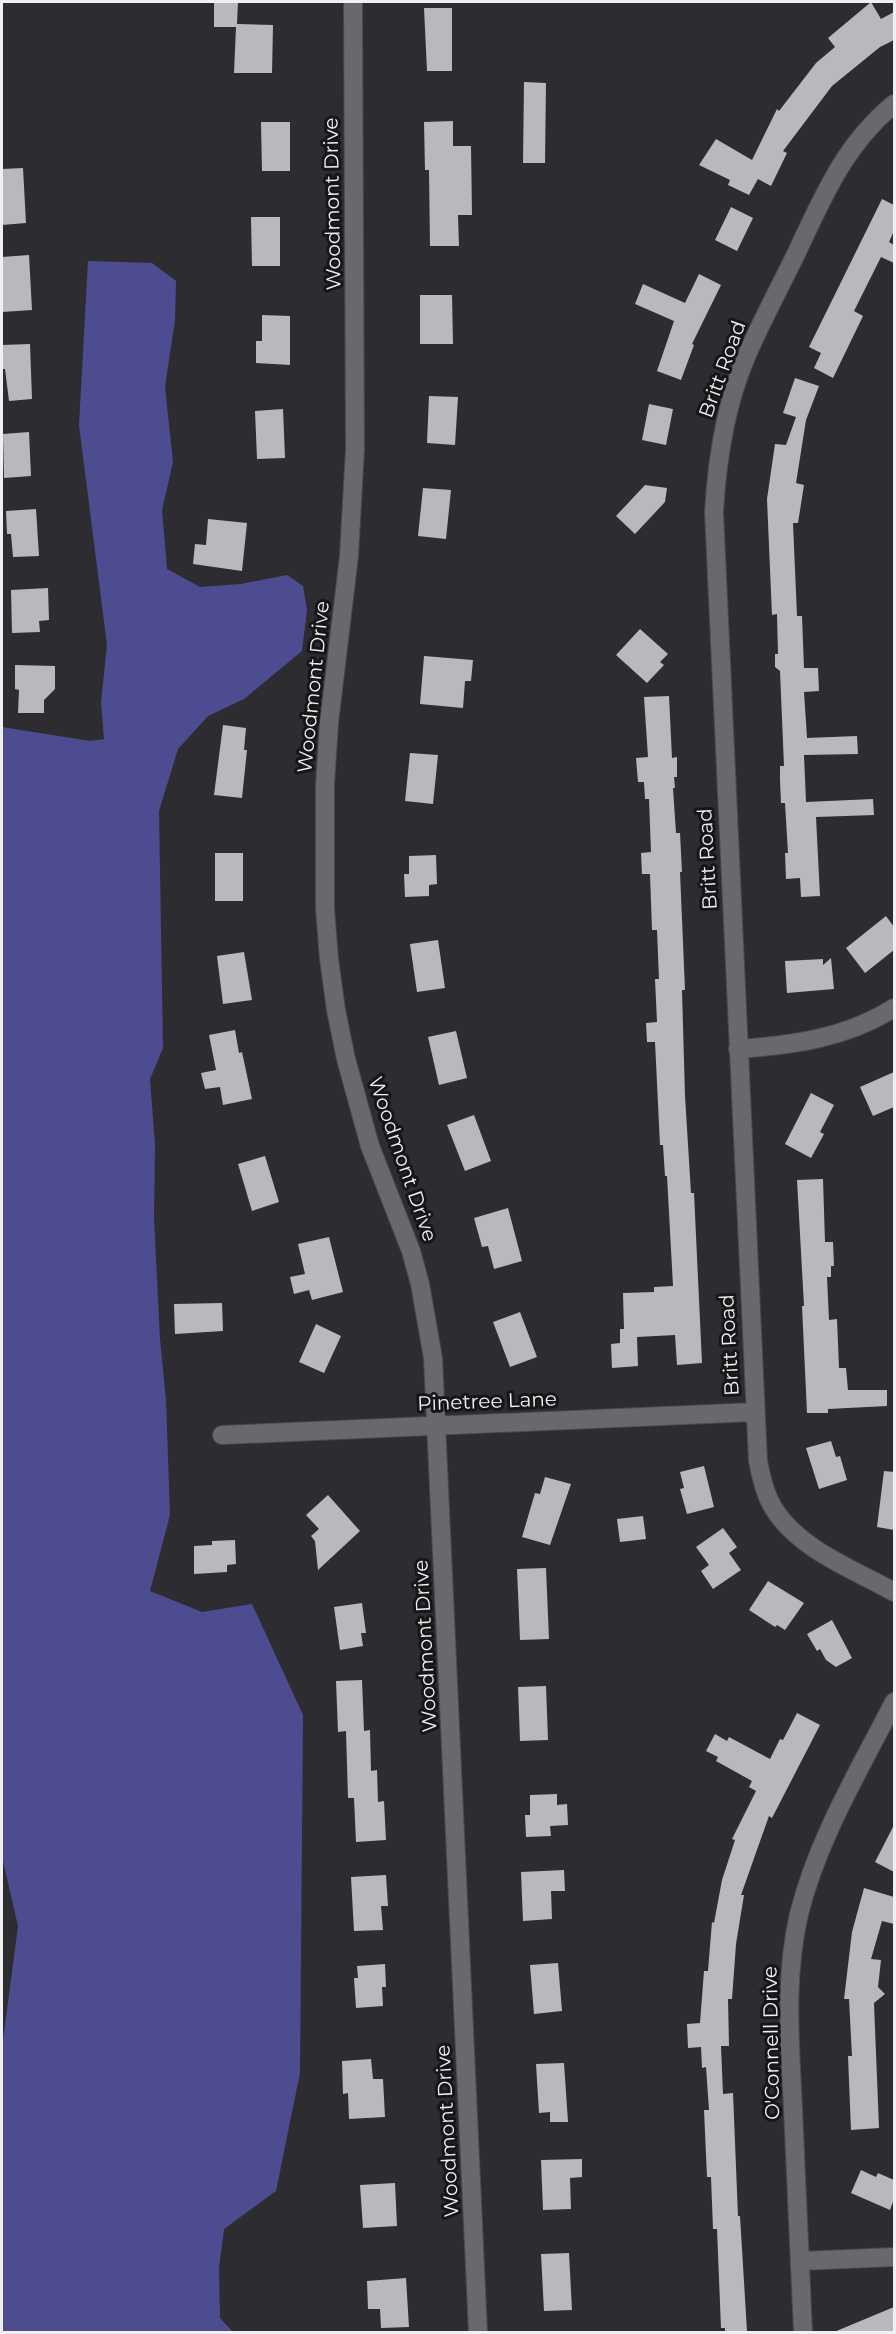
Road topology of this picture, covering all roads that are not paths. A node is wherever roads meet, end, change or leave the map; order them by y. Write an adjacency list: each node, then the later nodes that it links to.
1 (352, 2): 6 (street, Woodmont Drive)
2 (894, 104): 4 (street, Britt Road)
3 (894, 1008): 4 (street)
4 (738, 1048): 5 (street, Britt Road)
5 (755, 1412): 6 (street, Pinetree Lane); 8 (street, Britt Road)
6 (438, 1425): 7 (street, Pinetree Lane); 12 (street, Woodmont Drive)
7 (222, 1434)
8 (894, 1592)
9 (894, 1702): 11 (street, O'Connell Drive)
10 (894, 2257): 11 (street)
11 (800, 2261): 13 (street, O'Connell Drive)
12 (478, 2332)
13 (803, 2332)

